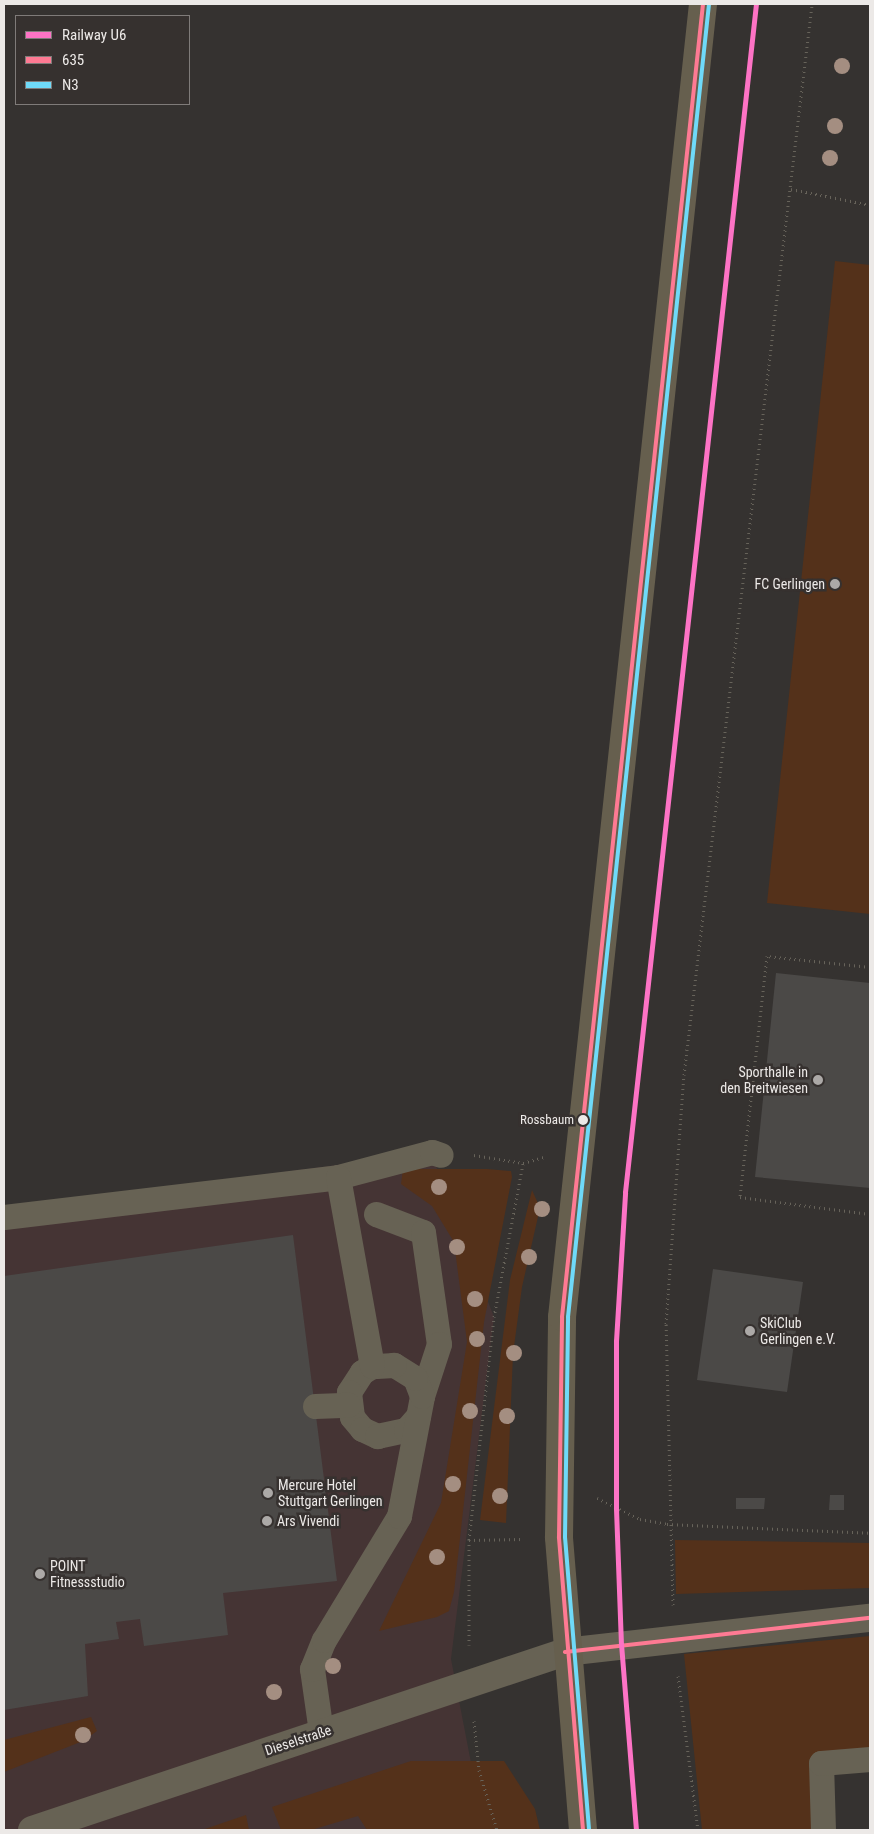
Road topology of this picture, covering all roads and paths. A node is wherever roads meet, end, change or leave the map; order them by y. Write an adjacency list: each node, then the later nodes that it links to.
1 (703, 4): 22 (main road)
2 (812, 4): 3 (path)
3 (791, 189): 4 (path); 17 (path)
4 (870, 205)
5 (870, 967): 11 (path)
6 (441, 1155): 8 (path); 9 (lane)
7 (547, 1156): 8 (path)
8 (523, 1163): 19 (path)
9 (338, 1177): 12 (lane); 13 (lane)
10 (376, 1214): 16 (lane)
11 (870, 1214)
12 (4, 1217)
13 (372, 1366): 14 (lane); 16 (lane)
14 (348, 1405): 15 (lane); 16 (lane)
15 (315, 1406)
16 (420, 1406): 23 (lane)
17 (667, 1524): 18 (path); 21 (path)
18 (870, 1533)
19 (469, 1540)
20 (870, 1618): 21 (street, Dieselstraße)
21 (675, 1638): 22 (street, Dieselstraße); 27 (path)
22 (565, 1652): 23 (street, Dieselstraße); 26 (main road)
23 (321, 1732): 25 (street, Dieselstraße)
24 (870, 1759): 28 (lane)
25 (32, 1830)
26 (583, 1830)
27 (698, 1830)
28 (822, 1830)

